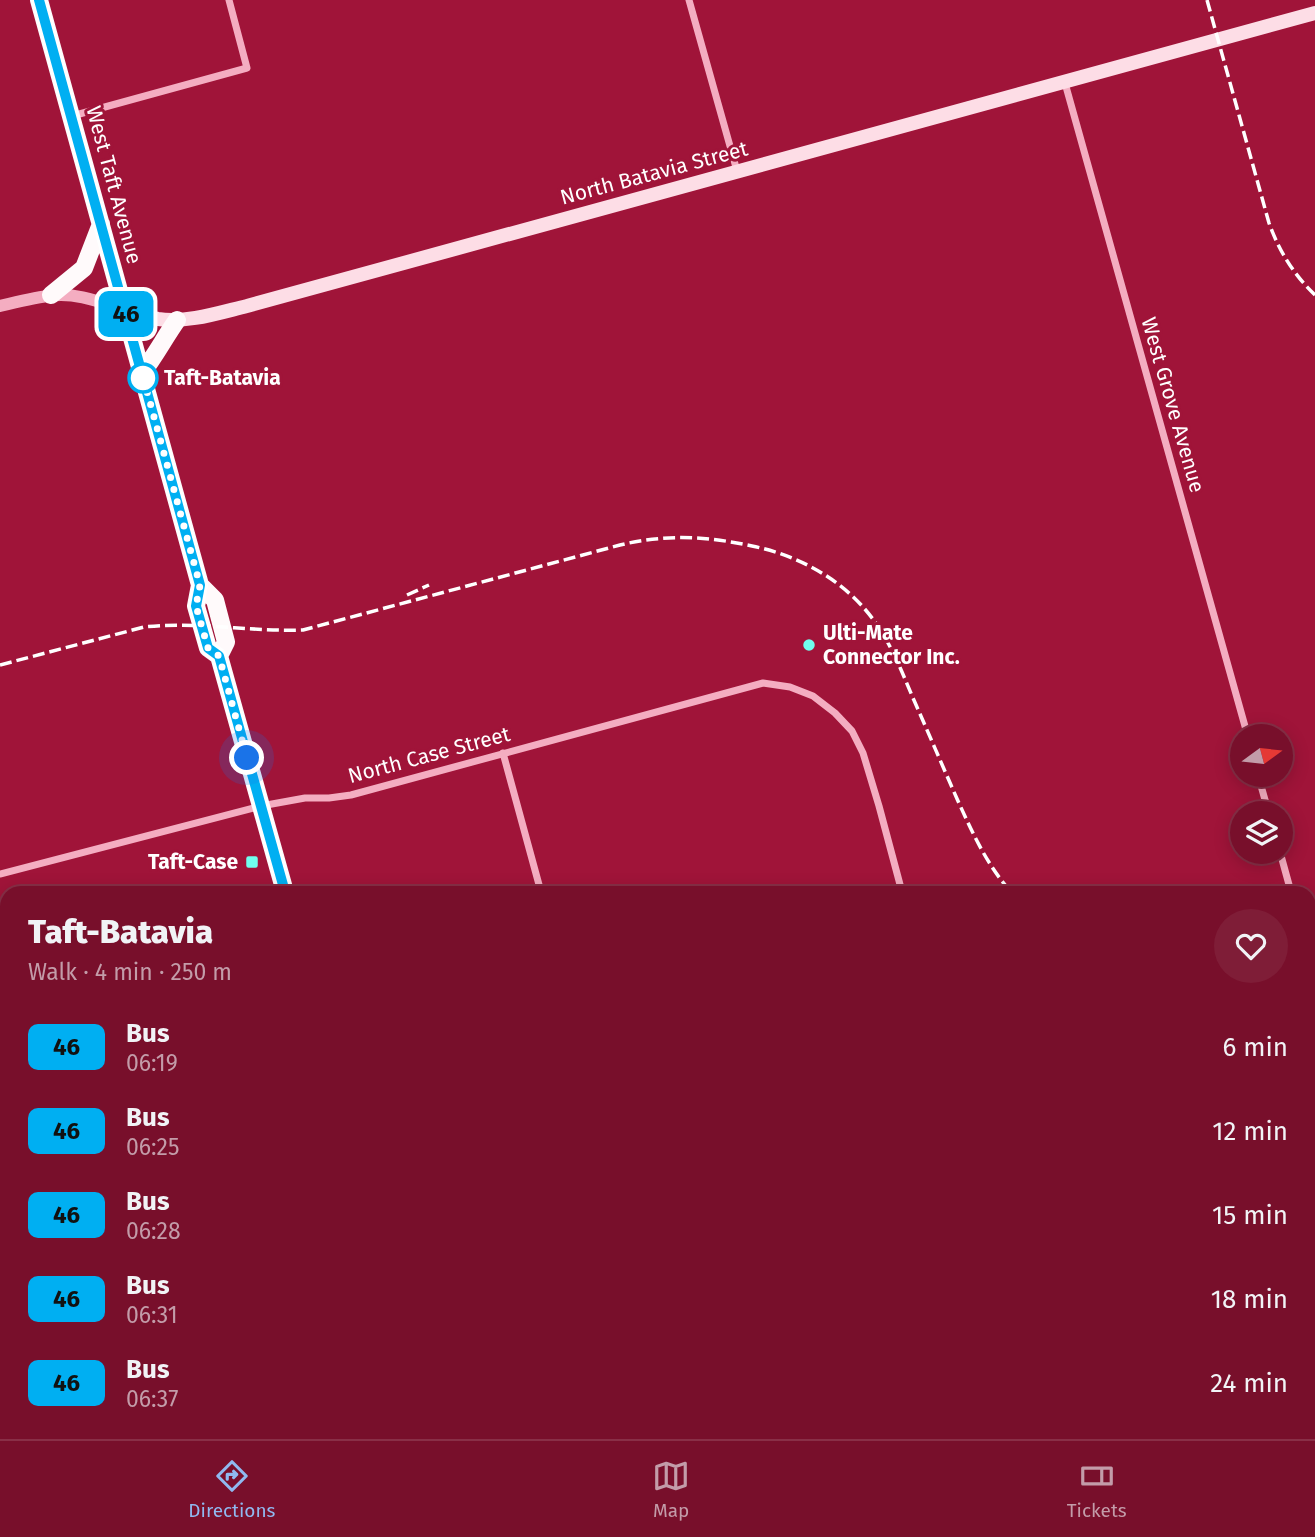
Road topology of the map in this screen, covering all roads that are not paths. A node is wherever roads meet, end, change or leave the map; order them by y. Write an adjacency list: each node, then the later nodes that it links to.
1 (39, 0): 6 (main road, West Taft Avenue)
2 (229, 0): 6 (street)
3 (689, 0): 7 (street)
4 (1315, 13): 5 (main road, North Batavia Street)
5 (1065, 82): 7 (main road, North Batavia Street); 14 (street, West Grove Avenue)
6 (71, 116): 8 (main road, West Taft Avenue)
7 (737, 172): 12 (main road, North Batavia Street)
8 (101, 224): 9 (main road); 11 (main road, West Taft Avenue)
9 (51, 295): 10 (street, North Batavia Street); 11 (street, North Batavia Street)
10 (0, 306)
11 (125, 310): 12 (main road, North Batavia Street); 13 (main road, West Taft Avenue)
12 (177, 320): 13 (main road)
13 (142, 373): 16 (main road, West Taft Avenue)
14 (1244, 724)
15 (503, 753): 16 (street, North Case Street); 20 (street); 21 (street, North Case Street)
16 (261, 806): 18 (street, North Case Street); 19 (main road, West Taft Avenue)
17 (1283, 864): 22 (street)
18 (0, 874)
19 (283, 886)
20 (539, 886)
21 (900, 886)
22 (1289, 886)

